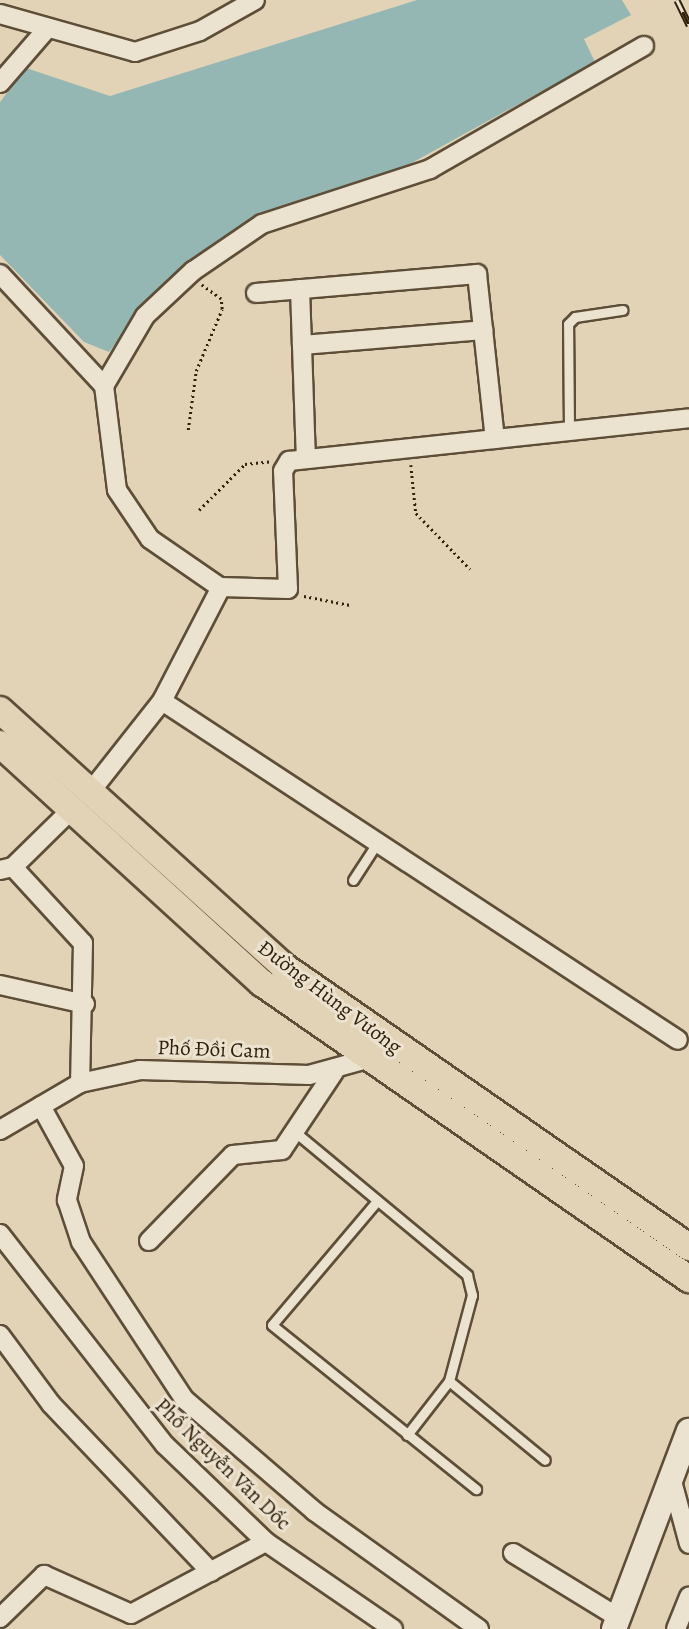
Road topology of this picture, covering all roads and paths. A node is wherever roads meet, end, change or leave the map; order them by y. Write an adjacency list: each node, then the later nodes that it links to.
1 (255, 0): 2 (street)
2 (232, 5): 4 (street)
3 (0, 14): 4 (street)
4 (45, 31): 6 (street)
5 (644, 46): 8 (street)
6 (0, 83)
7 (0, 274): 14 (street)
8 (187, 276): 14 (street); 16 (path)
9 (300, 289): 10 (street); 12 (street); 13 (street)
10 (256, 293)
11 (622, 310): 17 (lane)
12 (483, 330): 13 (street); 18 (street)
13 (302, 345): 20 (street)
14 (104, 386): 24 (street)
15 (689, 418): 17 (street)
16 (188, 430)
17 (569, 430): 18 (street)
18 (495, 439): 19 (street)
19 (412, 448): 20 (street); 23 (path)
20 (306, 458): 21 (street)
21 (284, 466): 22 (path); 25 (street)
22 (199, 510)
23 (470, 569)
24 (221, 588): 25 (street); 27 (street)
25 (288, 589): 26 (path)
26 (350, 605)
27 (162, 701): 30 (street); 31 (street)
28 (0, 710): 30 (main road, Đường Hùng Vương)
29 (0, 744): 30 (main road, Đường Hùng Vương)
30 (82, 800): 32 (street); 37 (main road, Đường Hùng Vương); 38 (main road, Đường Hùng Vương)
31 (377, 843): 33 (lane); 36 (street)
32 (6, 868): 35 (street)
33 (353, 880)
34 (0, 985): 35 (street)
35 (85, 1004): 40 (street)
36 (678, 1040)
37 (394, 1047): 38 (street, Phố Đồi Cam); 47 (main road, Đường Hùng Vương)
38 (369, 1060): 39 (street, Phố Đồi Cam); 48 (main road, Đường Hùng Vương)
39 (334, 1072): 40 (street, Phố Đồi Cam); 43 (street)
40 (80, 1083): 41 (street, Phố Đồi Cam)
41 (41, 1106): 42 (street, Phố Đồi Cam); 65 (street)
42 (0, 1130)
43 (295, 1132): 44 (lane); 46 (street)
44 (377, 1201): 50 (lane); 52 (lane)
45 (0, 1234): 56 (street, Phố Nguyễn Văn Dốc)
46 (149, 1241)
47 (689, 1247)
48 (689, 1279)
49 (0, 1335): 59 (street)
50 (449, 1381): 52 (lane); 53 (lane)
51 (689, 1431): 54 (street)
52 (407, 1434): 55 (lane)
53 (545, 1460)
54 (672, 1481): 57 (street); 63 (street)
55 (476, 1489)
56 (266, 1542): 59 (street); 64 (street, Phố Nguyễn Văn Dốc)
57 (689, 1544)
58 (513, 1553): 63 (street)
59 (211, 1572): 62 (street)
60 (689, 1597): 66 (street)
61 (0, 1618): 62 (street)
62 (130, 1621)
63 (617, 1623)
64 (393, 1629)
65 (479, 1629)
66 (676, 1629)

